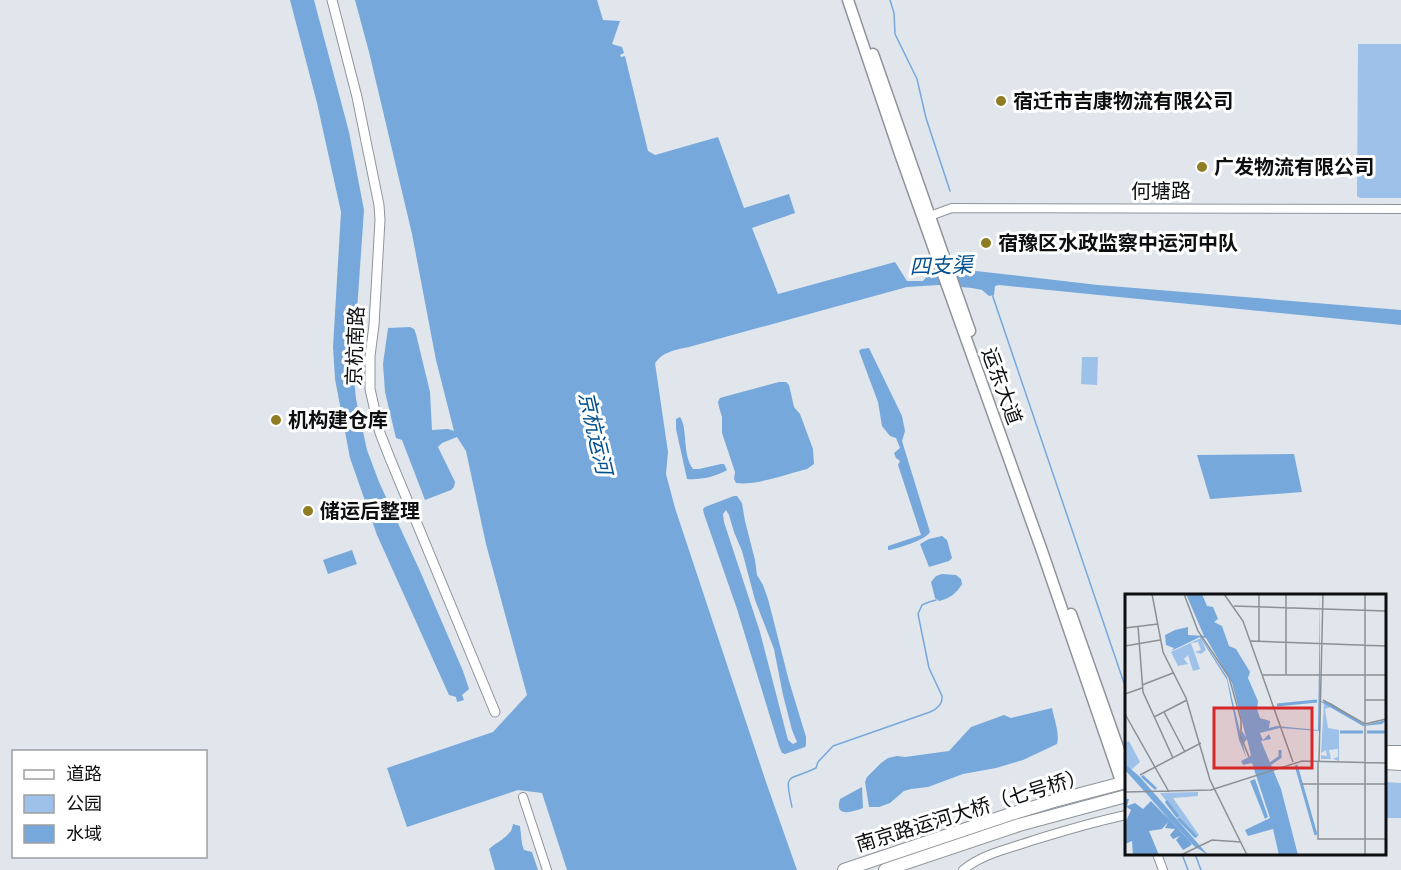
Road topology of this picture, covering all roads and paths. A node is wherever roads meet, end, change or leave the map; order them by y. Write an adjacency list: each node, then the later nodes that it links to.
1 (332, 0): 7 (street, 京杭南路)
2 (848, 0): 5 (main road, 运东大道)
3 (855, 0): 5 (main road, 运东大道)
4 (1401, 209): 5 (street, 何塘路)
5 (926, 217): 6 (main road, 运东大道)
6 (957, 303): 10 (main road, 运东大道); 11 (main road, 运东大道)
7 (495, 712)
8 (1386, 763): 9 (main road)
9 (1401, 764)
10 (1125, 767)
11 (1124, 783): 12 (main road)
12 (1117, 794): 17 (main road, 南京路运河大桥（七号桥）); 18 (main road, 南京路运河大桥（七号桥）)
13 (523, 797): 16 (street)
14 (1125, 814): 19 (street)
15 (1156, 855): 20 (street)
16 (547, 870)
17 (844, 870)
18 (885, 870)
19 (963, 870)
20 (1163, 870)

